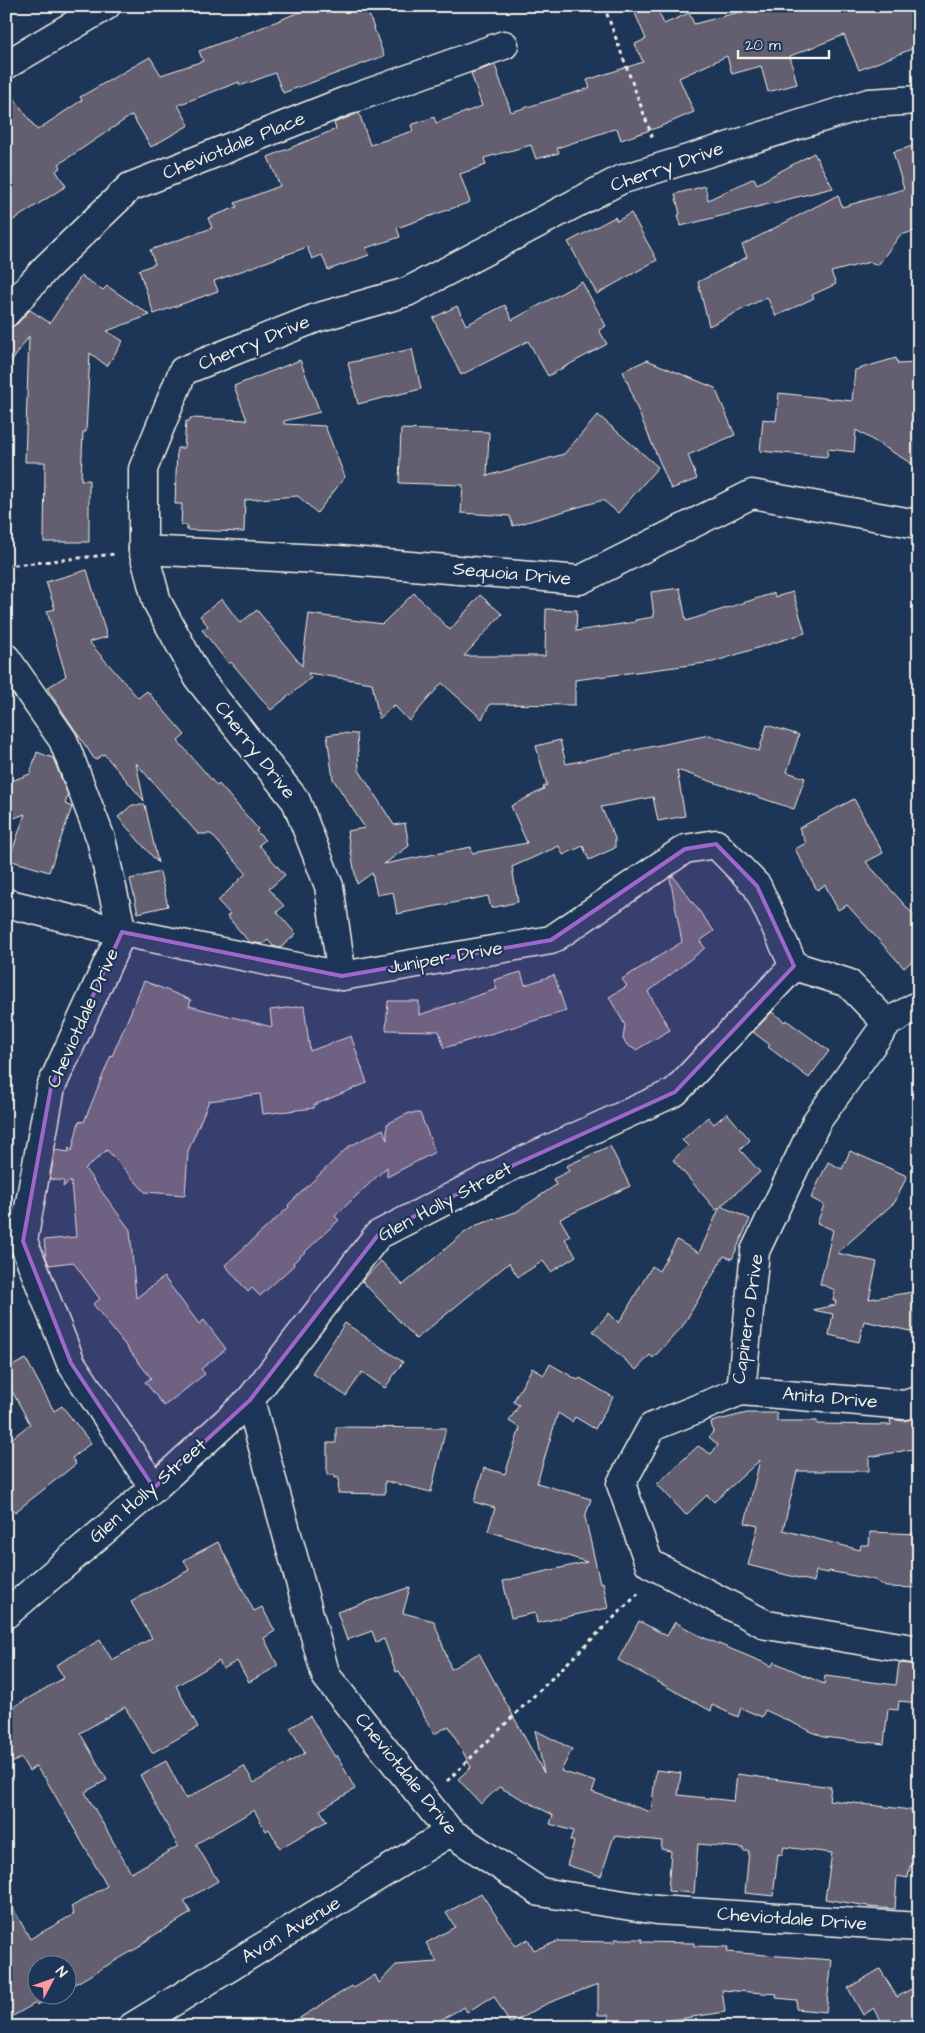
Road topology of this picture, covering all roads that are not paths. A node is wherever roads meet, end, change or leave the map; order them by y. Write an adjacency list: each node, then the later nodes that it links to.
1 (106, 6): 3 (street)
2 (504, 45): 5 (street, Cheviotdale Place)
3 (6, 65)
4 (919, 100): 7 (street, Cherry Drive)
5 (6, 313)
6 (919, 522): 7 (street, Sequoia Drive)
7 (143, 550): 12 (street, Cherry Drive)
8 (6, 658): 10 (street)
9 (6, 903): 10 (street, Juniper Drive)
10 (122, 932): 12 (street, Juniper Drive); 18 (street, Cheviotdale Drive)
11 (794, 966): 12 (street, Juniper Drive); 14 (street); 16 (street, Glen Holly Street)
12 (342, 976)
13 (919, 1006): 14 (street)
14 (888, 1023): 15 (street, Capinero Drive)
15 (741, 1391): 17 (street, Anita Drive); 20 (street, Capinero Drive)
16 (250, 1400): 18 (street, Glen Holly Street); 21 (street, Cheviotdale Drive)
17 (919, 1400)
18 (154, 1488): 19 (street, Glen Holly Street)
19 (6, 1614)
20 (919, 1650)
21 (450, 1832): 22 (street, Cheviotdale Drive); 23 (street, Avon Avenue)
22 (919, 1927)
23 (132, 2027)

